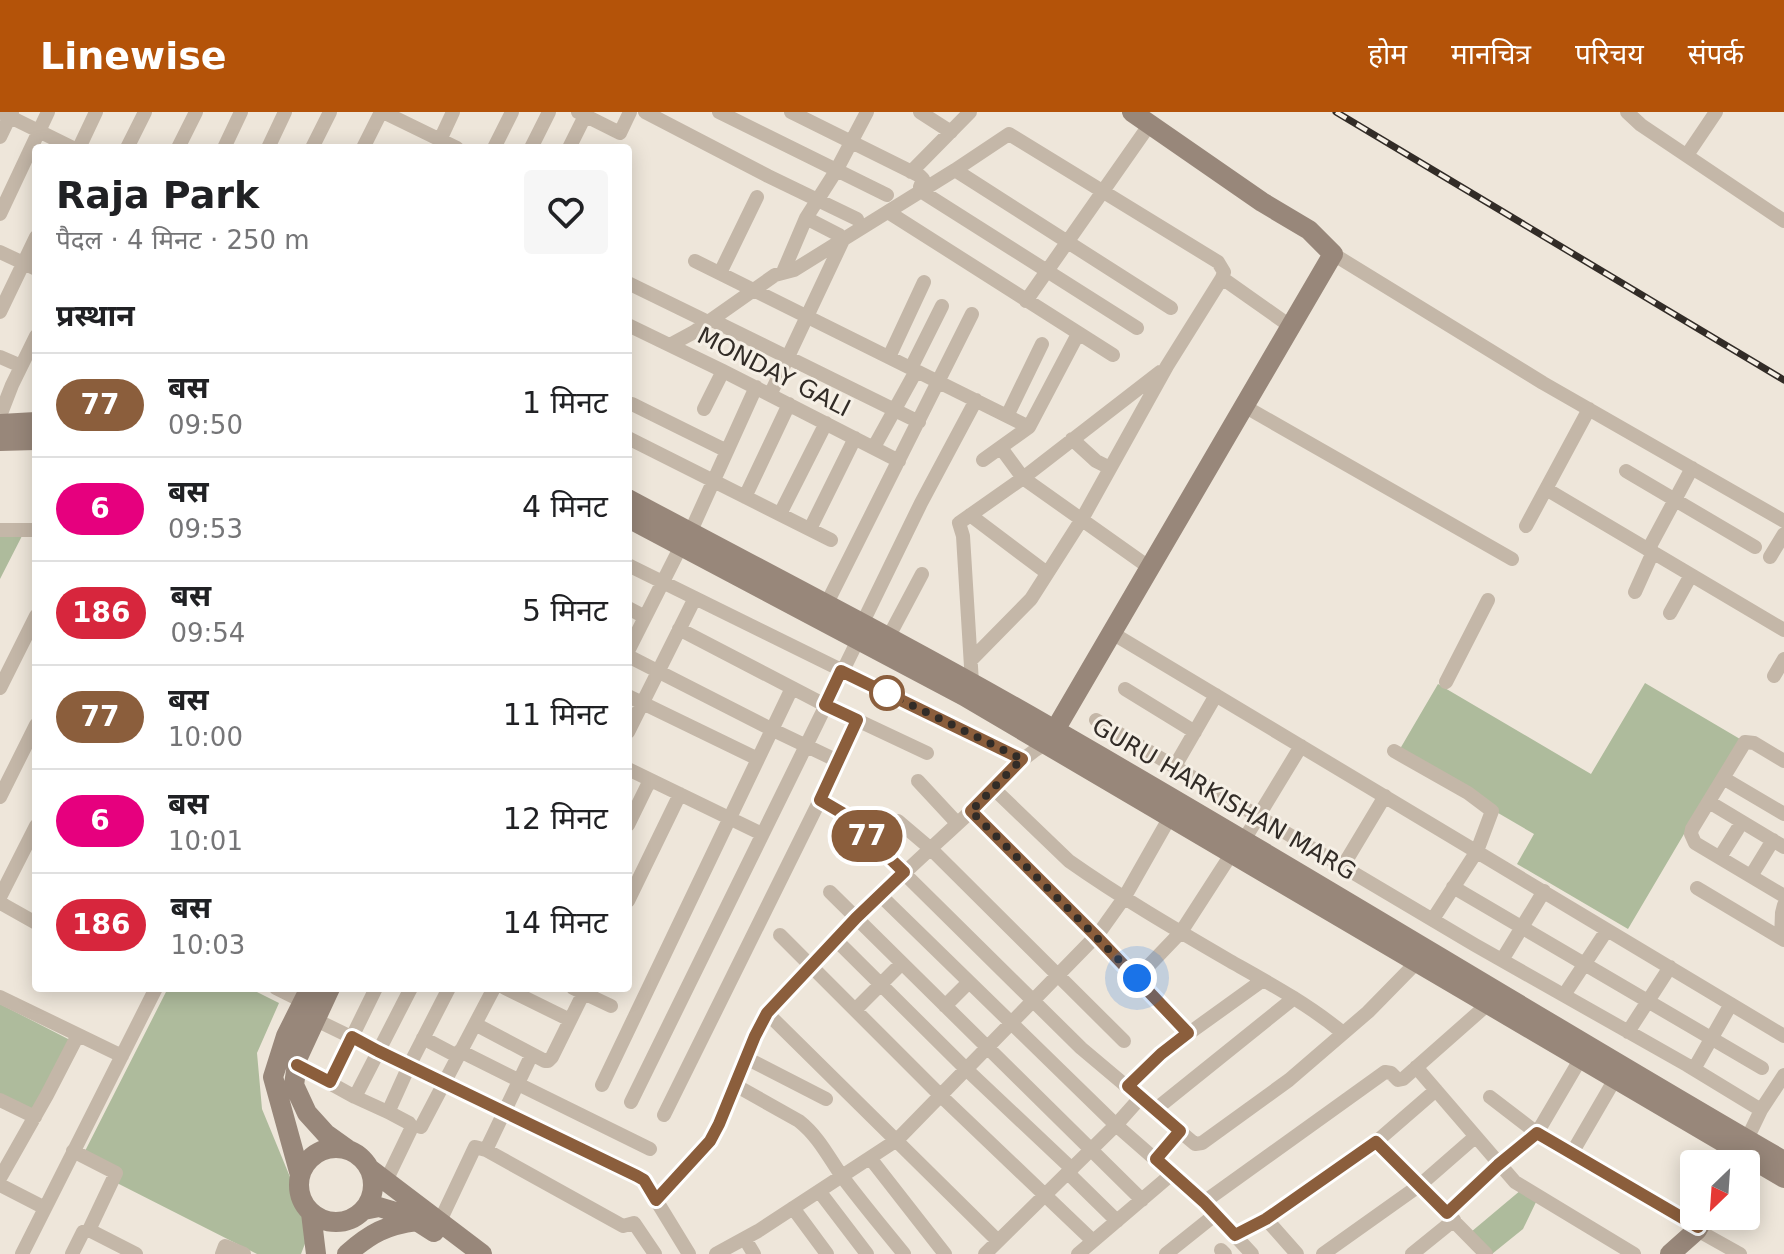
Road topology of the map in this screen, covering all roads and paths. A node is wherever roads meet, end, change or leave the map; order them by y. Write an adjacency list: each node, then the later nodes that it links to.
1 (48, 112): 25 (street)
2 (96, 112): 32 (street)
3 (145, 112): 33 (street)
4 (196, 112): 34 (street)
5 (241, 112): 35 (street)
6 (285, 112): 36 (street)
7 (330, 112): 37 (street)
8 (382, 112): 28 (street); 38 (street)
9 (453, 112): 28 (street)
10 (512, 112): 40 (street)
11 (549, 112): 41 (street)
12 (630, 112): 23 (street)
13 (645, 112): 52 (street)
14 (719, 112): 46 (street)
15 (791, 112): 29 (street)
16 (867, 112): 29 (street)
17 (920, 112): 26 (street)
18 (970, 112): 26 (street)
19 (1132, 112): 24 (main road)
20 (1627, 112): 44 (street)
21 (1716, 112): 44 (street)
22 (7, 114): 25 (street); 27 (street)
23 (582, 114): 42 (street)
24 (1150, 124): 49 (street); 61 (main road)
25 (39, 131): 30 (street); 31 (street)
26 (951, 132): 47 (street)
27 (0, 137)
28 (440, 140): 39 (street)
29 (852, 142): 46 (street); 47 (street)
30 (33, 144)
31 (65, 144)
32 (81, 144)
33 (129, 144)
34 (180, 144)
35 (226, 144)
36 (270, 144)
37 (314, 144)
38 (365, 144)
39 (448, 144)
40 (496, 144)
41 (533, 144)
42 (571, 144)
43 (32, 146): 54 (street)
44 (1687, 155): 57 (street)
45 (955, 170): 48 (street); 49 (street); 59 (street)
46 (836, 171): 50 (street); 52 (street)
47 (911, 172): 48 (street)
48 (923, 192): 53 (street); 64 (street)
49 (1102, 192): 59 (street); 67 (street)
50 (887, 195)
51 (757, 197): 66 (street)
52 (817, 199): 55 (street); 56 (street)
53 (888, 212): 58 (street); 71 (street)
54 (0, 214)
55 (806, 218): 58 (street); 65 (street)
56 (857, 219)
57 (1784, 221)
58 (843, 239): 65 (street); 76 (street)
59 (1067, 242): 64 (street); 73 (street)
60 (0, 252): 63 (street)
61 (1333, 254): 78 (main road); 101 (street)
62 (695, 261): 66 (street)
63 (30, 266): 74 (street)
64 (1047, 271): 71 (street); 80 (street)
65 (783, 272): 70 (street)
66 (720, 273): 70 (street)
67 (1222, 278): 78 (street); 90 (street)
68 (924, 282): 88 (street)
69 (632, 285): 77 (street)
70 (755, 290): 76 (street); 77 (street)
71 (1026, 301): 81 (street)
72 (942, 306): 91 (street)
73 (1171, 308)
74 (0, 312)
75 (972, 314): 93 (street)
76 (807, 316): 87 (street); 88 (street)
77 (710, 321): 84 (street); 87 (street)
78 (1290, 326): 99 (main road)
79 (632, 327): 84 (street, MONDAY GALI)
80 (1137, 328)
81 (1078, 334): 85 (street); 109 (street)
82 (32, 344): 89 (street)
83 (1042, 344): 104 (street)
84 (670, 345): 92 (street, MONDAY GALI)
85 (1113, 355)
86 (0, 357): 89 (street)
87 (788, 357): 95 (street); 102 (street)
88 (889, 357): 91 (street)
89 (21, 366): 103 (street)
90 (1167, 366): 111 (street); 120 (street)
91 (913, 369): 93 (street); 102 (street)
92 (723, 371): 94 (street, MONDAY GALI); 100 (street)
93 (938, 382): 96 (street); 106 (street)
94 (756, 387): 95 (street, MONDAY GALI); 117 (street)
95 (770, 395): 98 (street, MONDAY GALI)
96 (976, 400): 104 (street); 161 (street)
97 (632, 404): 117 (street)
98 (789, 404): 107 (street, MONDAY GALI); 126 (street)
99 (1244, 406): 144 (street); 146 (main road)
100 (704, 409)
101 (1589, 409): 121 (street); 125 (street)
102 (895, 410): 106 (street); 115 (street)
103 (0, 416)
104 (1007, 416): 109 (street)
105 (32, 422): 108 (main road)
106 (919, 422): 119 (street)
107 (826, 423): 110 (street, MONDAY GALI); 129 (street)
108 (0, 424)
109 (1029, 427): 116 (street)
110 (855, 438): 115 (street, MONDAY GALI); 135 (street)
111 (1072, 439): 120 (street); 123 (street)
112 (32, 440): 114 (main road)
113 (632, 440): 124 (street)
114 (0, 441)
115 (874, 447): 119 (street, MONDAY GALI)
116 (1001, 448): 118 (street); 123 (street)
117 (727, 451): 124 (street)
118 (983, 460)
119 (899, 461): 154 (street)
120 (1110, 468): 131 (street)
121 (1692, 468): 127 (street); 132 (street)
122 (1626, 471): 127 (street)
123 (1023, 478): 130 (street); 131 (street)
124 (713, 481): 126 (street); 139 (street)
125 (1546, 489): 134 (street); 142 (street)
126 (745, 497): 129 (street)
127 (1674, 499): 141 (street); 142 (street)
128 (632, 502): 139 (main road, GURU HARKISHAN MARG)
129 (780, 514): 135 (street)
130 (970, 515): 147 (street); 166 (street)
131 (1082, 519): 146 (street); 147 (street)
132 (1784, 521)
133 (632, 522): 139 (main road, GURU HARKISHAN MARG)
134 (1526, 526)
135 (810, 529): 140 (street)
136 (0, 530): 137 (street)
137 (32, 530)
138 (1784, 534): 143 (street)
139 (686, 540): 150 (street); 154 (main road, GURU HARKISHAN MARG); 161 (main road, GURU HARKISHAN MARG)
140 (831, 540)
141 (1755, 547)
142 (1651, 551): 149 (street); 151 (street)
143 (1770, 557)
144 (1512, 559)
145 (632, 567): 150 (street)
146 (1150, 568): 162 (main road)
147 (1047, 573): 166 (street)
148 (922, 574): 163 (street)
149 (1691, 575): 156 (street); 160 (street)
150 (663, 582): 152 (street); 157 (street)
151 (1635, 592)
152 (695, 598): 159 (street); 170 (street)
153 (1488, 600): 172 (street)
154 (826, 605): 161 (main road, GURU HARKISHAN MARG)
155 (632, 610): 157 (street)
156 (1670, 613)
157 (645, 617): 164 (street)
158 (32, 622): 168 (street)
159 (679, 629): 169 (street); 175 (street)
160 (1784, 630)
161 (860, 632): 163 (main road, GURU HARKISHAN MARG); 170 (street); 187 (main road, GURU HARKISHAN MARG)
162 (1112, 633): 177 (street); 187 (main road)
163 (888, 638): 173 (main road, GURU HARKISHAN MARG)
164 (632, 645)
165 (632, 656): 169 (street)
166 (972, 659): 173 (street)
167 (1784, 659): 171 (street)
168 (6, 660): 174 (street)
169 (658, 671): 179 (street); 184 (street)
170 (841, 671): 180 (street); 193 (street)
171 (1774, 676)
172 (1446, 682)
173 (972, 683): 187 (main road, GURU HARKISHAN MARG)
174 (0, 688)
175 (792, 688): 180 (street); 184 (street)
176 (1125, 689): 185 (street)
177 (1216, 695): 185 (street); 189 (street)
178 (632, 698): 179 (street)
179 (642, 703): 183 (street); 192 (street)
180 (825, 705): 181 (street); 188 (street)
181 (857, 720): 191 (street); 194 (street)
182 (1096, 720): 196 (street)
183 (632, 724)
184 (773, 730): 188 (street); 192 (street)
185 (1195, 732): 196 (street)
186 (32, 733): 204 (street)
187 (1052, 738): 193 (street); 211 (main road, GURU HARKISHAN MARG); 219 (main road, GURU HARKISHAN MARG)
188 (805, 746): 194 (street); 217 (street)
189 (1301, 746): 203 (street); 209 (street)
190 (1394, 751): 221 (street)
191 (927, 753)
192 (758, 759): 212 (street)
193 (1022, 759): 201 (street)
194 (838, 761): 205 (street)
195 (1784, 761): 198 (street)
196 (1175, 766): 209 (street)
197 (632, 771): 199 (street)
198 (1723, 778): 206 (street); 208 (street)
199 (650, 780): 202 (street); 210 (street)
200 (918, 781): 215 (street)
201 (994, 789): 207 (street); 233 (street)
202 (680, 794): 212 (street); 230 (street)
203 (1385, 796): 221 (street); 223 (street)
204 (0, 797)
205 (820, 800): 224 (street); 324 (street)
206 (1709, 802): 214 (street); 222 (street)
207 (971, 811): 215 (street); 243 (street)
208 (1784, 814)
209 (1259, 816): 219 (street); 223 (street)
210 (632, 817)
211 (1170, 817): 219 (main road, GURU HARKISHAN MARG); 233 (street)
212 (728, 818): 217 (street); 309 (street)
213 (898, 821): 220 (street)
214 (1742, 822): 218 (street); 222 (street)
215 (957, 823): 220 (street)
216 (32, 834): 234 (street)
217 (762, 834): 319 (street)
218 (1778, 843): 225 (street)
219 (1238, 847): 241 (street); 247 (main road, GURU HARKISHAN MARG); 337 (main road, GURU HARKISHAN MARG)
220 (931, 849): 224 (street); 252 (street)
221 (1477, 851): 226 (street); 228 (street)
222 (1720, 857): 225 (street)
223 (1343, 866): 238 (street)
224 (904, 872): 231 (street); 270 (street)
225 (1751, 876): 232 (street)
226 (1453, 887): 238 (street); 239 (street)
227 (1697, 888): 244 (street)
228 (1544, 891): 239 (street); 240 (street)
229 (830, 892): 237 (street)
230 (632, 893)
231 (880, 895): 237 (street); 255 (street)
232 (1784, 896)
233 (1124, 898): 241 (street); 243 (street)
234 (0, 901): 236 (street)
235 (1784, 905): 244 (street)
236 (32, 917)
237 (856, 918): 245 (street); 248 (street)
238 (1433, 919): 246 (street)
239 (1521, 928): 246 (street); 249 (street)
240 (1607, 930): 249 (street); 251 (street)
241 (1181, 932): 253 (street); 254 (street)
242 (780, 935): 250 (street)
243 (1096, 936): 252 (street); 253 (street)
244 (1782, 939)
245 (836, 940): 250 (street); 256 (street)
246 (1502, 960): 267 (street)
247 (1417, 962): 272 (main road, GURU HARKISHAN MARG); 284 (street)
248 (902, 963): 256 (street); 275 (street)
249 (1585, 964): 267 (street); 271 (street)
250 (811, 965): 276 (street); 277 (street)
251 (1670, 967): 271 (street); 273 (street)
252 (1058, 975): 270 (street); 290 (street)
253 (1137, 978): 283 (street)
254 (1263, 980): 269 (street); 283 (street)
255 (968, 983): 275 (street); 280 (street)
256 (881, 984): 276 (street); 302 (street)
257 (154, 992): 295 (street)
258 (328, 992): 278 (main road)
259 (374, 992): 287 (street)
260 (409, 992): 292 (street)
261 (447, 992): 288 (street)
262 (492, 992): 281 (street)
263 (513, 992): 279 (street)
264 (580, 992): 279 (street)
265 (585, 992): 274 (street)
266 (307, 995): 350 (main road)
267 (1564, 995): 282 (street)
268 (0, 997): 285 (street)
269 (1294, 998): 284 (street); 320 (street)
270 (1033, 1001): 280 (street); 311 (street)
271 (1648, 1001): 282 (street); 289 (street)
272 (1488, 1004): 297 (main road, GURU HARKISHAN MARG); 300 (street)
273 (1731, 1004): 286 (street); 289 (street)
274 (611, 1006)
275 (945, 1006): 291 (street)
276 (855, 1010): 313 (street)
277 (767, 1013): 296 (street); 331 (street)
278 (316, 1020): 287 (street); 298 (main road)
279 (570, 1020): 294 (street)
280 (1010, 1023): 291 (street); 326 (street)
281 (475, 1024): 293 (street); 294 (street)
282 (1628, 1032): 303 (street)
283 (1188, 1033): 311 (street)
284 (1343, 1033): 328 (street)
285 (78, 1035): 295 (street); 325 (street)
286 (1784, 1036)
287 (352, 1037): 292 (street); 306 (street)
288 (423, 1038): 293 (street); 299 (street)
289 (1712, 1038): 301 (street); 303 (street)
290 (1124, 1041)
291 (987, 1048): 302 (street); 335 (street)
292 (378, 1051): 299 (street); 314 (street)
293 (458, 1054): 307 (street); 308 (street)
294 (532, 1054): 308 (street)
295 (122, 1056): 340 (street)
296 (746, 1058): 310 (street); 317 (street)
297 (1581, 1058): 305 (main road, GURU HARKISHAN MARG); 329 (street)
298 (297, 1065): 306 (street); 333 (main road)
299 (409, 1066): 307 (street); 323 (street)
300 (1416, 1067): 312 (street); 361 (street)
301 (1762, 1068)
302 (966, 1069): 313 (street); 348 (street)
303 (1694, 1069): 321 (street)
304 (1784, 1075): 321 (street)
305 (1615, 1079): 338 (main road, GURU HARKISHAN MARG); 341 (street)
306 (330, 1082): 314 (street)
307 (443, 1082): 322 (street); 327 (street)
308 (519, 1082): 322 (street); 334 (street)
309 (602, 1085)
310 (735, 1085): 352 (street); 359 (street)
311 (1128, 1086): 315 (street)
312 (1436, 1090): 330 (street); 332 (street)
313 (941, 1096): 331 (street); 358 (street)
314 (355, 1097): 323 (street)
315 (1141, 1097): 320 (street); 326 (street)
316 (1490, 1097): 329 (street)
317 (826, 1099)
318 (0, 1100): 325 (street)
319 (631, 1102)
320 (1156, 1109): 328 (street)
321 (1761, 1110): 339 (street)
322 (506, 1112): 336 (street); 359 (street)
323 (390, 1113): 351 (street)
324 (664, 1115)
325 (35, 1117): 353 (street)
326 (1116, 1125): 335 (street); 344 (street)
327 (421, 1127)
328 (1180, 1131): 344 (street)
329 (1537, 1133): 341 (street); 347 (street)
330 (1475, 1137): 347 (street); 356 (street)
331 (897, 1140): 343 (street); 378 (street)
332 (1376, 1142): 356 (street); 369 (street)
333 (347, 1149): 350 (main road); 351 (main road)
334 (650, 1149)
335 (1091, 1149): 348 (street); 360 (street)
336 (486, 1150): 371 (street); 389 (street)
337 (1738, 1150)
338 (1738, 1150)
339 (1742, 1150)
340 (73, 1151): 362 (street); 373 (street)
341 (1572, 1153): 365 (street)
342 (1760, 1156): 345 (main road, GURU HARKISHAN MARG)
343 (870, 1158): 352 (street); 396 (street)
344 (1156, 1159): 349 (street)
345 (1784, 1161)
346 (1760, 1163): 354 (main road, GURU HARKISHAN MARG)
347 (1498, 1165): 368 (street); 405 (street)
348 (1070, 1171): 358 (street); 372 (street)
349 (1173, 1173): 360 (street); 361 (street)
350 (300, 1175): 364 (main road)
351 (378, 1175): 367 (main road); 371 (main road)
352 (842, 1176): 357 (street); 395 (street)
353 (0, 1178)
354 (1784, 1178)
355 (0, 1185): 362 (street)
356 (1420, 1185): 368 (street); 402 (street)
357 (819, 1191): 363 (street); 394 (street)
358 (1045, 1195): 378 (street); 379 (street)
359 (656, 1200): 390 (street)
360 (1142, 1200): 372 (street)
361 (1204, 1202): 366 (street)
362 (45, 1208): 380 (street)
363 (793, 1208): 377 (street); 393 (street)
364 (311, 1213): 367 (main road); 385 (main road)
365 (1680, 1213)
366 (1216, 1214): 376 (street); 399 (street)
367 (358, 1215): 370 (main road); 386 (main road)
368 (1450, 1217): 403 (street); 404 (street)
369 (1266, 1219): 376 (street); 401 (street)
370 (417, 1221): 386 (main road); 387 (main road)
371 (440, 1221): 388 (main road)
372 (1117, 1221): 379 (street)
373 (89, 1230): 381 (street); 382 (street)
374 (1694, 1230): 406 (main road)
375 (1708, 1230): 407 (street)
376 (1235, 1235): 400 (street)
377 (745, 1239): 391 (street); 392 (street)
378 (998, 1241): 397 (street)
379 (1093, 1241): 398 (street)
380 (22, 1254)
381 (72, 1254)
382 (136, 1254)
383 (222, 1254): 384 (street)
384 (244, 1254)
385 (316, 1254)
386 (345, 1254)
387 (462, 1254)
388 (482, 1254)
389 (655, 1254)
390 (689, 1254)
391 (716, 1254)
392 (754, 1254)
393 (827, 1254)
394 (867, 1254)
395 (904, 1254)
396 (945, 1254)
397 (985, 1254)
398 (1078, 1254)
399 (1166, 1254)
400 (1252, 1254)
401 (1297, 1254)
402 (1323, 1254)
403 (1412, 1254)
404 (1486, 1254)
405 (1634, 1254)
406 (1670, 1254)
407 (1740, 1254)

